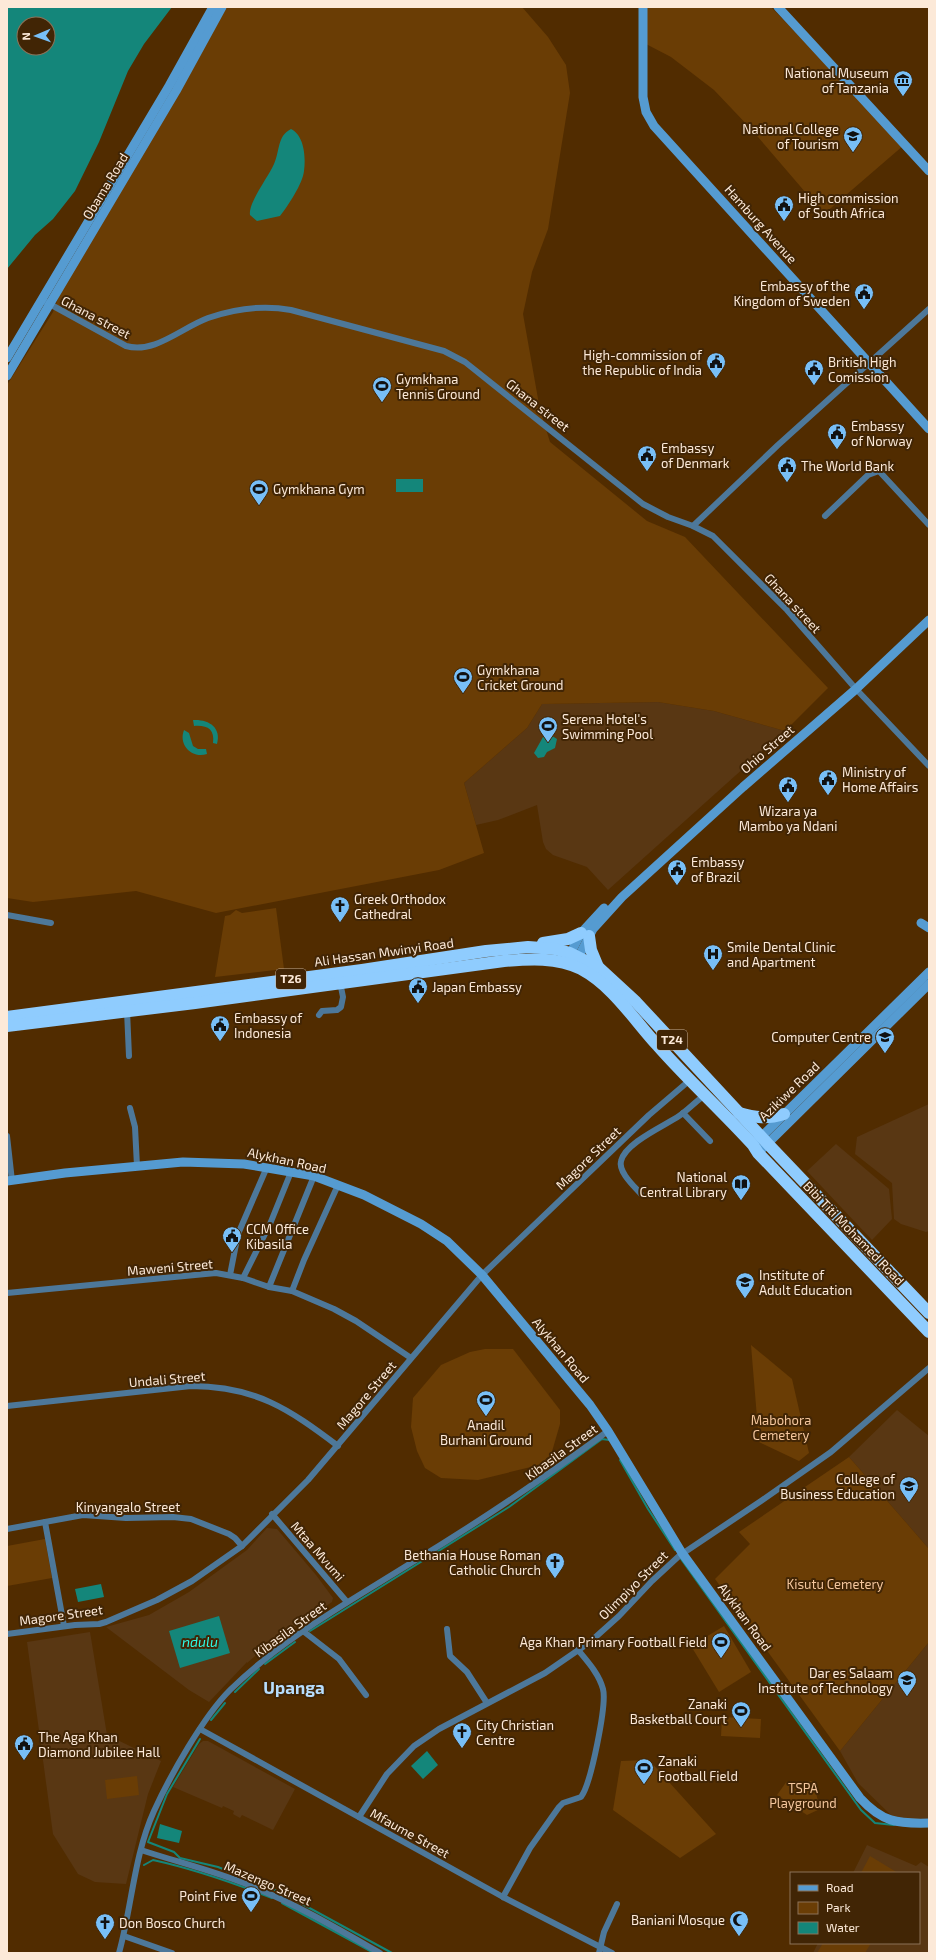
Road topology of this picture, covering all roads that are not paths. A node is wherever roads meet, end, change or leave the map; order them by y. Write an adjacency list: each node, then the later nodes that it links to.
1 (213, 7): 6 (street, Obama Road)
2 (222, 7): 6 (street, Obama Road)
3 (643, 7): 9 (street, Hamburg Avenue)
4 (778, 7): 5 (street)
5 (929, 172)
6 (46, 302): 8 (street, Obama Road); 10 (street, Obama Road); 13 (street, Ghana street)
7 (929, 309): 9 (street)
8 (7, 358)
9 (869, 363): 11 (street, Hamburg Avenue); 13 (street)
10 (7, 376)
11 (929, 429)
12 (825, 516): 14 (street)
13 (693, 526): 16 (street, Ghana street)
14 (929, 526)
15 (929, 620): 16 (street, Ohio Street)
16 (856, 689): 17 (street, Ghana street); 22 (street, Ohio Street)
17 (929, 766)
18 (7, 915): 19 (street)
19 (51, 923)
20 (921, 923): 21 (street)
21 (929, 928)
22 (585, 934): 23 (highway); 24 (street, Ohio Street); 25 (highway)
23 (528, 947): 24 (highway, Ali Hassan Mwinyi Road / T26); 31 (highway, Ali Hassan Mwinyi Road / T26)
24 (572, 958): 25 (highway, Bibi Titi Mohamed Road / T24); 27 (highway, Ali Hassan Mwinyi Road / T26); 34 (highway, Bibi Titi Mohamed Road / T24)
25 (598, 967): 38 (highway, Bibi Titi Mohamed Road / T24)
26 (929, 972): 39 (street, Azikiwe Road)
27 (340, 982): 29 (highway, Ali Hassan Mwinyi Road / T26); 30 (street)
28 (929, 984): 42 (street, Azikiwe Road)
29 (127, 1011): 32 (highway, Ali Hassan Mwinyi Road / T26); 33 (street)
30 (319, 1015)
31 (7, 1017)
32 (7, 1026)
33 (129, 1056)
34 (690, 1080): 35 (highway, Bibi Titi Mohamed Road / T24); 51 (street, Magore Street)
35 (705, 1095): 37 (street); 42 (highway, Bibi Titi Mohamed Road / T24)
36 (130, 1108): 43 (street)
37 (683, 1113): 41 (street); 49 (street)
38 (739, 1113): 39 (highway); 42 (highway, Bibi Titi Mohamed Road / T24)
39 (784, 1114): 42 (street, Azikiwe Road)
40 (7, 1136): 47 (street)
41 (710, 1141)
42 (760, 1145): 56 (highway, Bibi Titi Mohamed Road / T24); 57 (highway, Bibi Titi Mohamed Road / T24)
43 (137, 1166): 44 (street, Alykhan Road); 47 (street, Alykhan Road)
44 (267, 1167): 45 (street, Alykhan Road); 50 (street)
45 (291, 1172): 46 (street, Alykhan Road); 52 (street)
46 (314, 1176): 48 (street, Alykhan Road); 53 (street)
47 (9, 1181)
48 (338, 1185): 51 (street, Alykhan Road); 54 (street)
49 (642, 1194)
50 (230, 1275): 52 (street, Maweni Street); 55 (street, Maweni Street)
51 (482, 1275): 58 (street, Magore Street); 61 (street, Alykhan Road)
52 (242, 1278): 53 (street, Maweni Street)
53 (269, 1287): 54 (street, Maweni Street)
54 (292, 1291): 58 (street, Maweni Street)
55 (7, 1293)
56 (929, 1313)
57 (929, 1332)
58 (411, 1358): 62 (street, Magore Street)
59 (929, 1368): 67 (street, Olimpiyo Street)
60 (7, 1406): 62 (street, Undali Street)
61 (608, 1432): 67 (street, Alykhan Road); 68 (street, Kibasila Street)
62 (338, 1446): 63 (street, Magore Street)
63 (272, 1514): 66 (street, Magore Street); 68 (street, Mtaa Mvumi)
64 (45, 1522): 65 (street, Kinyangalo Street); 66 (street, Kinyangalo Street); 69 (street)
65 (7, 1529)
66 (242, 1546): 69 (street, Magore Street)
67 (682, 1553): 73 (street, Olimpiyo Street); 78 (street, Alykhan Road)
68 (348, 1602): 71 (street, Kibasila Street)
69 (64, 1626): 72 (street, Magore Street)
70 (447, 1629): 75 (street)
71 (303, 1632): 74 (street); 76 (street, Kibasila Street)
72 (7, 1634)
73 (578, 1650): 75 (street, Olimpiyo Street); 80 (street)
74 (366, 1696)
75 (487, 1703): 77 (street, Olimpiyo Street)
76 (200, 1729): 77 (street, Mfaume Street); 79 (street, Kibasila Street)
77 (359, 1817): 80 (street, Mfaume Street)
78 (929, 1823)
79 (141, 1850): 82 (street, Kibasila Street); 86 (street, Mazengo Street)
80 (503, 1897): 83 (street, Mfaume Street)
81 (617, 1904): 83 (street)
82 (124, 1936): 84 (street, Kibasila Street); 85 (street)
83 (600, 1951): 87 (street, Mfaume Street)
84 (119, 1953)
85 (172, 1953)
86 (380, 1953)
87 (612, 1953)

